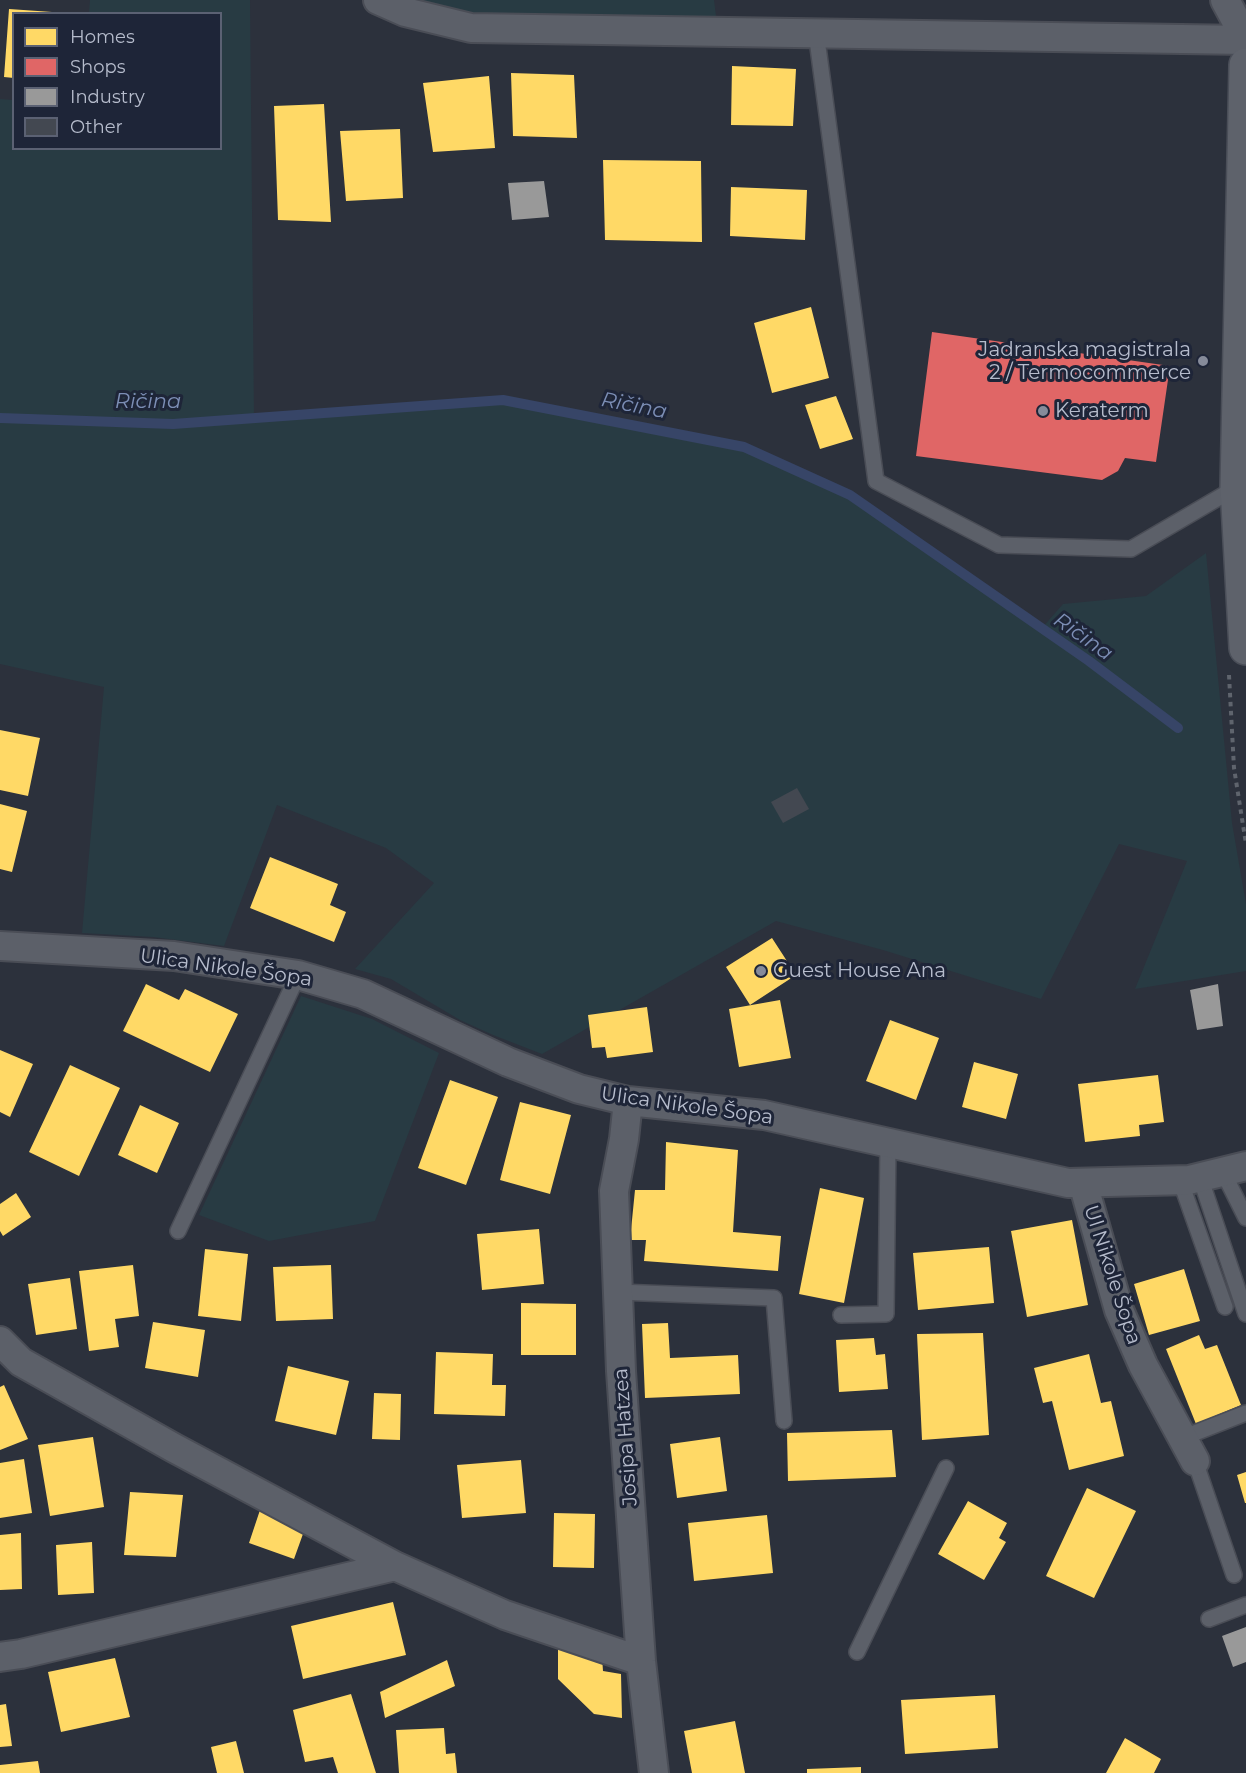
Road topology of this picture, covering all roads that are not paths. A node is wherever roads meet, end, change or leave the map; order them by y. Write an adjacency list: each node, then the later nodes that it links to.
1 (378, 0): 3 (street)
2 (1225, 0): 5 (street)
3 (404, 6): 4 (street)
4 (816, 32): 5 (street); 7 (lane)
5 (1246, 39)
6 (1246, 65): 7 (main road)
7 (1237, 487): 8 (main road)
8 (1246, 648)
9 (0, 946): 10 (street, Ulica Nikole Šopa)
10 (298, 975): 11 (street, Ulica Nikole Šopa); 16 (lane)
11 (628, 1101): 12 (street, Ulica Nikole Šopa); 17 (street, Josipa Hatzea)
12 (888, 1143): 14 (street, Ulica Nikole Šopa); 20 (lane)
13 (1212, 1174): 14 (street, Ulica Nikole Šopa); 15 (lane); 18 (lane); 19 (lane)
14 (1083, 1183): 25 (street, Ul Nikole Šopa)
15 (1246, 1218)
16 (178, 1231)
17 (618, 1292): 24 (lane); 33 (street, Josipa Hatzea)
18 (1225, 1307)
19 (1246, 1314)
20 (841, 1315)
21 (0, 1341): 22 (street)
22 (11, 1369): 27 (street)
23 (1246, 1413): 25 (lane)
24 (784, 1421)
25 (1188, 1450): 28 (lane)
26 (946, 1468): 31 (lane)
27 (395, 1566): 32 (street); 33 (street)
28 (1234, 1575)
29 (1246, 1605): 30 (lane)
30 (1209, 1619)
31 (857, 1652)
32 (0, 1657)
33 (641, 1661): 34 (street, Josipa Hatzea)
34 (654, 1773)

